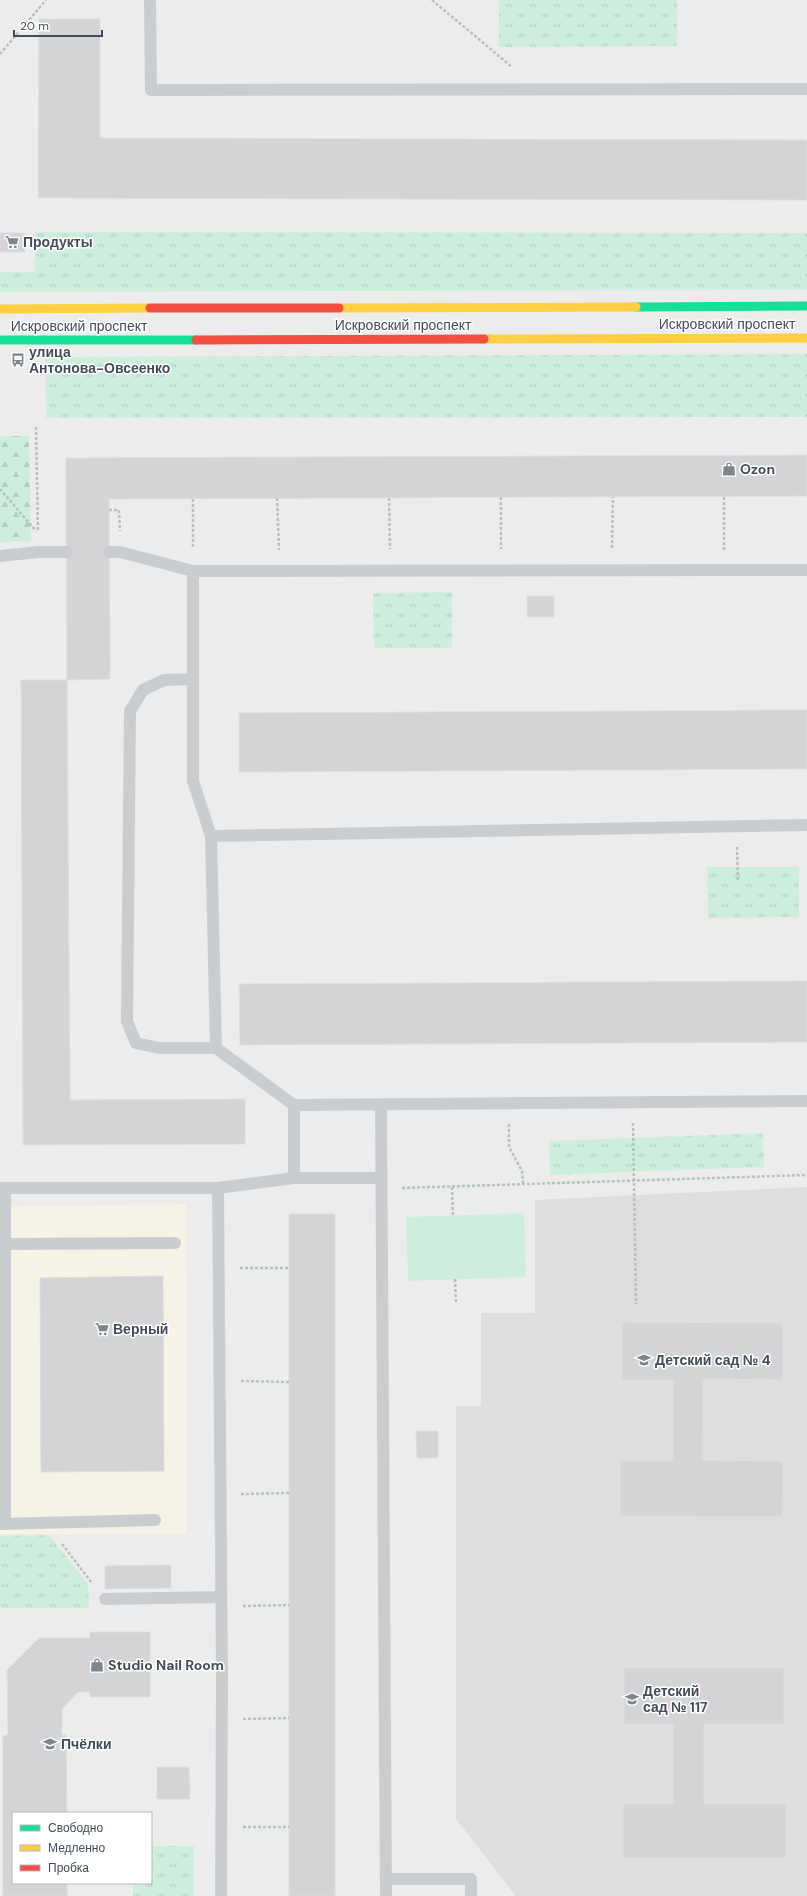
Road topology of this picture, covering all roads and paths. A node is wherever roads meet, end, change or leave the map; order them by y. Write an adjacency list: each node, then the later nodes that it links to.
1 (46, 0): 4 (path)
2 (150, 0): 5 (lane)
3 (432, 0): 5 (path)
4 (0, 54)
5 (538, 89): 6 (lane)
6 (807, 89)
7 (807, 306): 8 (street, Искровский проспект)
8 (0, 309)
9 (807, 338): 10 (street, Искровский проспект)
10 (0, 340)
11 (36, 427): 20 (path)
12 (0, 489): 20 (path)
13 (501, 497): 25 (path)
14 (612, 497): 26 (path)
15 (724, 497): 27 (path)
16 (277, 498): 30 (path)
17 (389, 498): 31 (path)
18 (193, 499): 29 (path)
19 (109, 510): 23 (path)
20 (38, 533): 21 (path)
21 (38, 552): 22 (lane); 24 (lane)
22 (66, 552)
23 (115, 552): 29 (lane)
24 (0, 556)
25 (501, 570): 26 (lane); 31 (lane)
26 (612, 570): 27 (lane)
27 (724, 570): 28 (lane)
28 (807, 570)
29 (193, 571): 30 (lane); 32 (lane)
30 (279, 571): 31 (lane)
31 (390, 571)
32 (193, 679): 35 (lane); 37 (lane)
33 (807, 825): 34 (lane)
34 (737, 826): 35 (lane); 36 (path)
35 (210, 836): 37 (lane)
36 (738, 882)
37 (216, 1048): 41 (lane)
38 (807, 1101): 39 (lane)
39 (633, 1103): 40 (lane); 45 (path)
40 (508, 1104): 42 (lane); 47 (path)
41 (294, 1105): 42 (lane); 44 (lane)
42 (381, 1105): 46 (lane)
43 (807, 1175): 45 (path)
44 (294, 1178): 46 (lane); 50 (lane)
45 (634, 1181): 47 (path); 58 (path)
46 (382, 1183): 48 (path); 73 (lane)
47 (523, 1184): 48 (path)
48 (452, 1187): 51 (path)
49 (3, 1188): 50 (lane); 53 (lane)
50 (218, 1188): 54 (lane)
51 (453, 1216)
52 (175, 1243): 53 (lane)
53 (5, 1244): 65 (lane)
54 (218, 1268): 55 (path); 59 (lane)
55 (289, 1268)
56 (455, 1279): 57 (path)
57 (456, 1303)
58 (636, 1304)
59 (220, 1381): 60 (path); 62 (lane)
60 (289, 1382)
61 (289, 1493): 62 (path)
62 (220, 1494): 67 (lane)
63 (155, 1520): 64 (lane)
64 (46, 1523): 65 (lane); 66 (path)
65 (2, 1524)
66 (105, 1599): 67 (lane)
67 (221, 1602): 68 (path); 70 (lane)
68 (289, 1605)
69 (289, 1718): 70 (path)
70 (222, 1719): 71 (lane)
71 (221, 1827): 72 (path); 74 (lane)
72 (289, 1828)
73 (386, 1880): 75 (lane); 76 (lane)
74 (221, 1896)
75 (386, 1896)
76 (471, 1896)

